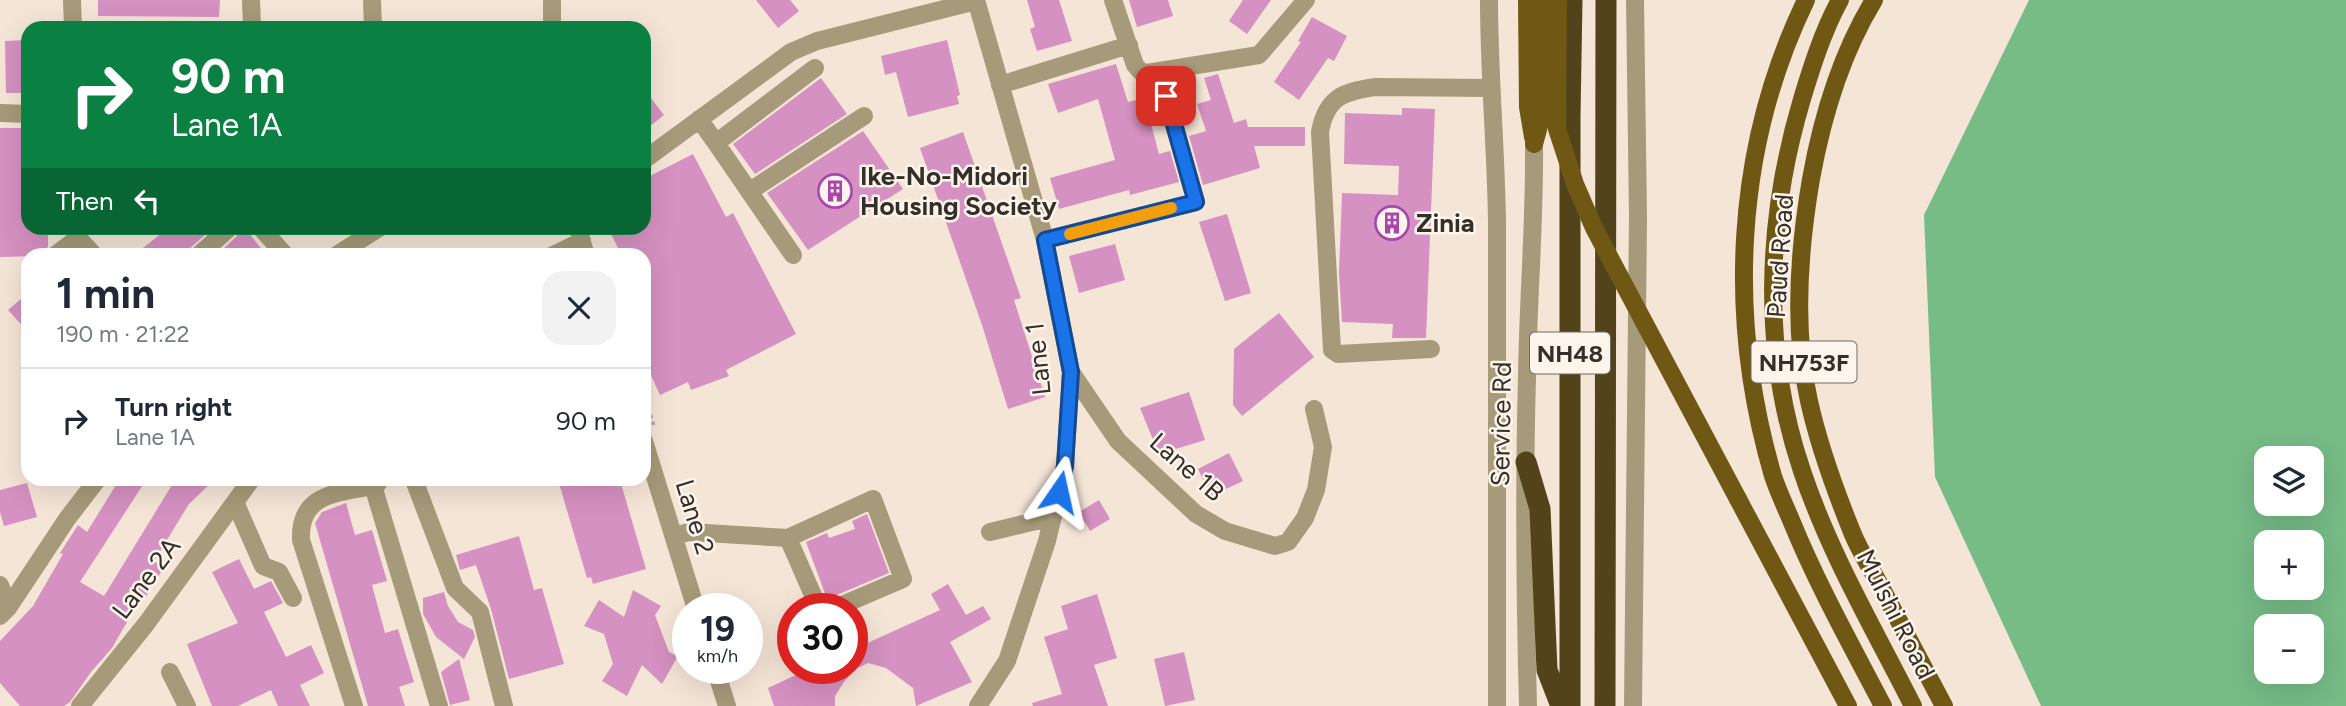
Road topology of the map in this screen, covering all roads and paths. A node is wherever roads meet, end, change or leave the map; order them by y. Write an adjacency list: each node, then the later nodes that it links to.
1 (72, 0): 18 (street)
2 (251, 0): 19 (street)
3 (372, 0): 20 (street)
4 (552, 0): 21 (street)
5 (976, 0): 24 (street, Lane 1); 30 (street)
6 (1113, 0): 22 (street)
7 (1306, 0): 22 (street)
8 (1489, 0): 25 (street)
9 (1527, 0): 32 (main road)
10 (1544, 0): 32 (main road)
11 (1558, 0): 79 (main road, bridge)
12 (1572, 0): 76 (highway, NH48)
13 (1606, 0): 77 (highway, NH48)
14 (1635, 0): 78 (street)
15 (1806, 0): 80 (main road, Paud Road / NH753F)
16 (1840, 0): 81 (main road, Mulshi Road)
17 (1874, 0): 82 (main road, Paud Road / NH753F)
18 (73, 21)
19 (252, 21)
20 (373, 21)
21 (552, 21)
22 (1129, 45): 24 (street)
23 (815, 68): 31 (street)
24 (1000, 85): 38 (street, Lane 1)
25 (1490, 88): 43 (street); 73 (street)
26 (1166, 96): 38 (street)
27 (0, 113): 28 (street)
28 (21, 114)
29 (864, 116): 34 (street)
30 (699, 119): 31 (street); 33 (street)
31 (716, 143): 34 (street)
32 (1534, 144): 47 (street, Service Rd)
33 (651, 155)
34 (750, 191): 42 (street)
35 (76, 235): 39 (street)
36 (221, 235): 40 (street)
37 (368, 235): 41 (street)
38 (1045, 240): 44 (street, Lane 1)
39 (62, 248)
40 (207, 248)
41 (348, 248)
42 (793, 255)
43 (1431, 349)
44 (1071, 372): 45 (street, Lane 1B); 54 (street, Lane 1)
45 (1314, 409)
46 (651, 462): 56 (street, Lane 2)
47 (1526, 463): 74 (street, Service Rd); 75 (highway)
48 (92, 486): 63 (street)
49 (247, 486): 53 (street, Lane 2A)
50 (364, 486): 68 (street)
51 (376, 486): 69 (street)
52 (416, 486): 70 (street)
53 (235, 502): 62 (street); 67 (street, Lane 2A)
54 (1053, 517): 55 (street); 72 (street, Lane 1)
55 (990, 532)
56 (674, 536): 57 (street); 59 (street, Lane 2)
57 (788, 538): 60 (street); 61 (street)
58 (0, 584): 63 (street)
59 (691, 593)
60 (812, 593)
61 (868, 594)
62 (293, 598)
63 (4, 612)
64 (170, 673): 66 (street)
65 (720, 684): 71 (street)
66 (179, 703)
67 (80, 706)
68 (354, 706)
69 (439, 706)
70 (504, 706)
71 (727, 706)
72 (978, 706)
73 (1497, 706)
74 (1528, 706)
75 (1561, 706)
76 (1570, 706)
77 (1605, 706)
78 (1633, 706)
79 (1848, 706)
80 (1883, 706)
81 (1913, 706)
82 (1944, 706)

